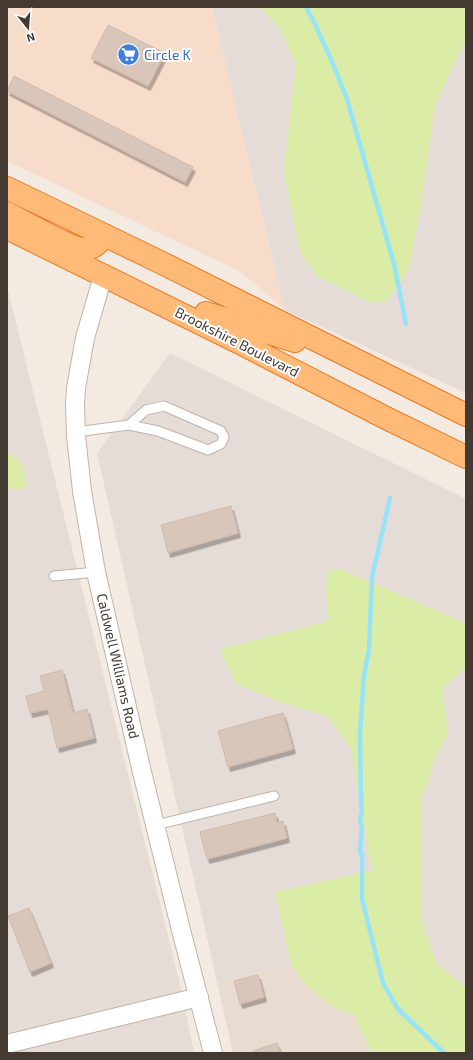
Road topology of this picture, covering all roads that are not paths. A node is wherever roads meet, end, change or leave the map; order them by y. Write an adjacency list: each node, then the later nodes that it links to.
1 (7, 188): 4 (highway)
2 (7, 213): 4 (highway)
3 (7, 228): 5 (highway, Brookshire Boulevard)
4 (104, 236): 6 (highway)
5 (103, 276): 6 (highway); 9 (street, Caldwell Williams Road); 10 (highway, Brookshire Boulevard)
6 (354, 359): 7 (highway)
7 (466, 415)
8 (129, 425): 8 (lane); 9 (lane)
9 (76, 432): 11 (street, Caldwell Williams Road)
10 (466, 457)
11 (96, 572): 12 (lane); 14 (street, Caldwell Williams Road)
12 (54, 576)
13 (274, 796): 14 (lane)
14 (156, 825): 15 (street, Caldwell Williams Road)
15 (199, 997): 16 (street); 17 (street, Caldwell Williams Road)
16 (7, 1044)
17 (213, 1053)

